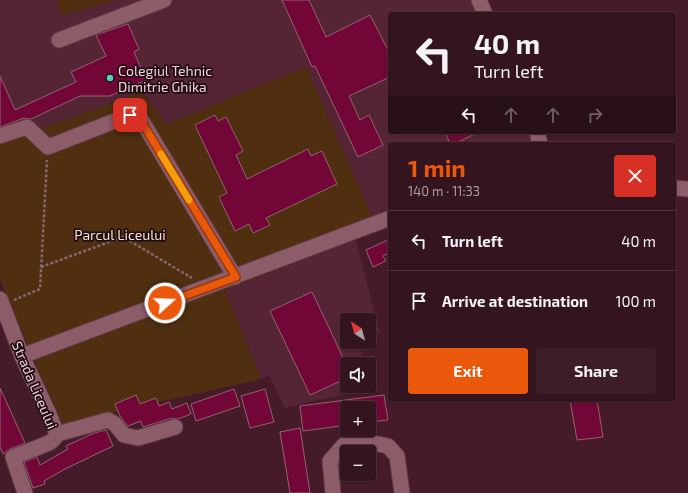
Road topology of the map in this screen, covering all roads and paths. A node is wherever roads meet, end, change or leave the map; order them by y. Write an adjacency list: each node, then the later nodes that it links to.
1 (164, 0): 4 (street)
2 (479, 0): 3 (street)
3 (484, 12)
4 (59, 40)
5 (0, 136): 6 (street)
6 (48, 147): 10 (path); 11 (street)
7 (676, 188): 8 (street)
8 (688, 189)
9 (388, 219): 11 (street)
10 (41, 267): 12 (path); 13 (path)
11 (236, 277): 12 (street)
12 (208, 287): 14 (street)
13 (1, 304): 14 (street, Strada Liceului)
14 (22, 356): 16 (street, Strada Liceului)
15 (174, 428): 16 (street)
16 (56, 434): 17 (street, Strada Liceului)
17 (7, 459): 18 (street, Strada Liceului)
18 (25, 493)
19 (333, 493): 20 (street)
20 (402, 493)

